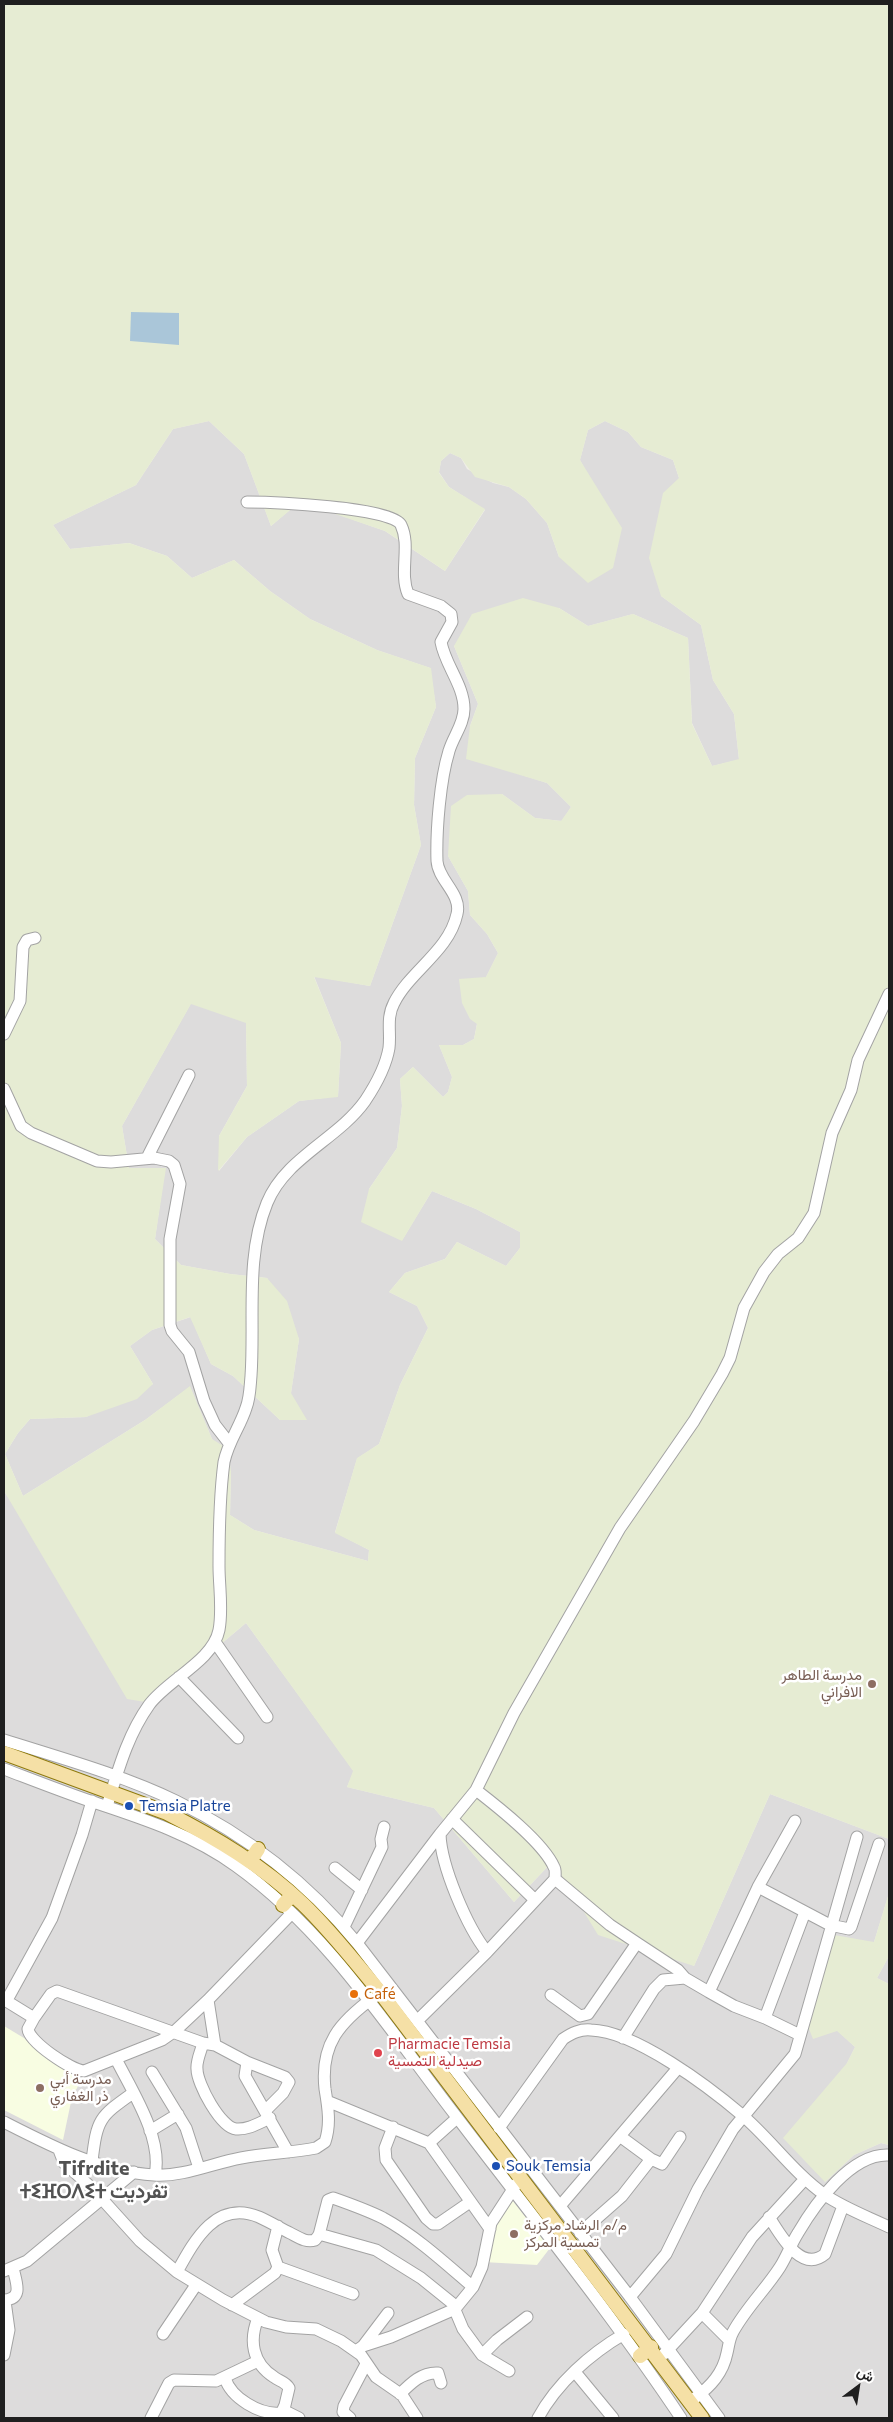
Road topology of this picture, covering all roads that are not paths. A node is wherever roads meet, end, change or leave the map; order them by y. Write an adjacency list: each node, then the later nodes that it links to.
1 (247, 502): 8 (street)
2 (35, 938): 4 (street)
3 (889, 994): 17 (street)
4 (4, 1034)
5 (189, 1075): 7 (street)
6 (4, 1089): 7 (street)
7 (147, 1158): 8 (street)
8 (229, 1443): 9 (street)
9 (215, 1642): 10 (street); 11 (street)
10 (179, 1676): 12 (street); 16 (street)
11 (267, 1717)
12 (238, 1738)
13 (4, 1740): 16 (street)
14 (4, 1753): 18 (main road)
15 (4, 1770): 19 (street)
16 (116, 1778): 18 (street); 27 (street)
17 (476, 1790): 21 (street); 30 (street)
18 (111, 1792): 20 (street); 28 (main road)
19 (92, 1801): 20 (street); 47 (street)
20 (107, 1806): 33 (street)
21 (452, 1819): 24 (street); 34 (street)
22 (795, 1821): 31 (street)
23 (384, 1827): 32 (street)
24 (440, 1834): 38 (street); 40 (street)
25 (856, 1837): 36 (street)
26 (879, 1844): 36 (street)
27 (258, 1849): 28 (main road); 33 (street)
28 (250, 1861): 33 (main road)
29 (335, 1868): 32 (street)
30 (555, 1878): 34 (street); 39 (street)
31 (758, 1887): 35 (street); 43 (street)
32 (362, 1890): 37 (street)
33 (290, 1896): 37 (street); 42 (main road); 45 (street); 46 (street)
34 (535, 1900): 40 (street)
35 (805, 1912): 36 (street); 48 (street)
36 (830, 1925): 51 (street)
37 (344, 1927): 38 (street)
38 (357, 1943): 42 (street)
39 (637, 1943): 41 (street); 44 (street)
40 (487, 1952): 49 (street)
41 (685, 1978): 43 (street); 52 (street)
42 (385, 1989): 46 (street); 49 (main road)
43 (709, 1992): 48 (street)
44 (551, 1995)
45 (208, 2000): 50 (street); 54 (street)
46 (368, 2001): 60 (street); 64 (street)
47 (34, 2018): 50 (street); 55 (street)
48 (765, 2018): 51 (street)
49 (413, 2025): 65 (main road)
50 (175, 2031): 53 (street); 55 (street)
51 (800, 2035): 63 (street)
52 (623, 2038): 57 (street); 68 (street)
53 (203, 2043): 54 (street); 62 (street)
54 (215, 2045): 56 (street)
55 (116, 2058): 59 (street)
56 (247, 2062): 62 (street); 62 (street)
57 (678, 2068): 63 (street); 70 (street)
58 (152, 2072): 61 (street)
59 (133, 2093): 69 (street); 77 (street)
60 (327, 2101): 67 (street); 74 (street)
61 (178, 2114): 69 (street); 78 (street)
62 (268, 2114): 74 (street)
63 (742, 2116): 81 (street); 101 (street)
64 (457, 2118): 72 (street); 82 (street)
65 (483, 2118): 68 (street); 82 (main road)
66 (4, 2123): 73 (street)
67 (393, 2127): 72 (street); 85 (street)
68 (500, 2128): 87 (street)
69 (150, 2131): 80 (street)
70 (621, 2137): 76 (street); 87 (street)
71 (680, 2137): 76 (street)
72 (429, 2143): 85 (street)
73 (59, 2150): 77 (street); 84 (street)
74 (288, 2152): 78 (street)
75 (889, 2155): 83 (street)
76 (651, 2159): 92 (street)
77 (92, 2161): 79 (street)
78 (199, 2168): 80 (street)
79 (134, 2172): 80 (street); 84 (street)
80 (155, 2175)
81 (805, 2179): 83 (street); 88 (street)
82 (517, 2184): 87 (main road); 91 (street); 110 (street)
83 (825, 2195): 86 (street); 94 (street)
84 (102, 2200): 96 (street); 97 (street)
85 (470, 2202): 91 (street)
86 (843, 2206): 90 (street); 94 (street)
87 (555, 2211): 92 (street); 113 (main road)
88 (769, 2217): 94 (street); 106 (street)
89 (278, 2226): 93 (street); 95 (street); 97 (street)
90 (889, 2227)
91 (490, 2229): 99 (street)
92 (580, 2233): 101 (street)
93 (319, 2234): 99 (street); 104 (street)
94 (790, 2248): 111 (street)
95 (278, 2267): 100 (street); 103 (street)
96 (8, 2269): 102 (street)
97 (177, 2272): 98 (street)
98 (196, 2285): 103 (street); 109 (street)
99 (473, 2287): 104 (street)
100 (353, 2294)
101 (630, 2297): 113 (street)
102 (4, 2300): 114 (street)
103 (232, 2305): 108 (street)
104 (455, 2309): 112 (street); 115 (street)
105 (388, 2313): 112 (street)
106 (702, 2313): 111 (street); 113 (street)
107 (526, 2317): 115 (street)
108 (258, 2318): 112 (street); 116 (street)
109 (163, 2334)
110 (624, 2334): 113 (street); 119 (street)
111 (729, 2340): 123 (street)
112 (359, 2348): 117 (street)
113 (654, 2353): 123 (main road); 133 (street)
114 (4, 2355)
115 (482, 2356): 118 (street)
116 (258, 2361): 120 (street); 125 (street)
117 (366, 2364): 122 (street); 130 (street)
118 (509, 2371)
119 (575, 2372): 126 (street); 127 (street)
120 (225, 2378): 124 (street); 125 (street)
121 (441, 2383): 122 (street)
122 (400, 2394): 131 (street)
123 (696, 2397): 134 (main road); 135 (street)
124 (154, 2414): 128 (street)
125 (281, 2414): 129 (street)
126 (540, 2416): 132 (street)
127 (611, 2417)
128 (164, 2418)
129 (299, 2418)
130 (350, 2418)
131 (414, 2418)
132 (553, 2418)
133 (681, 2418)
134 (702, 2418)
135 (720, 2418)

